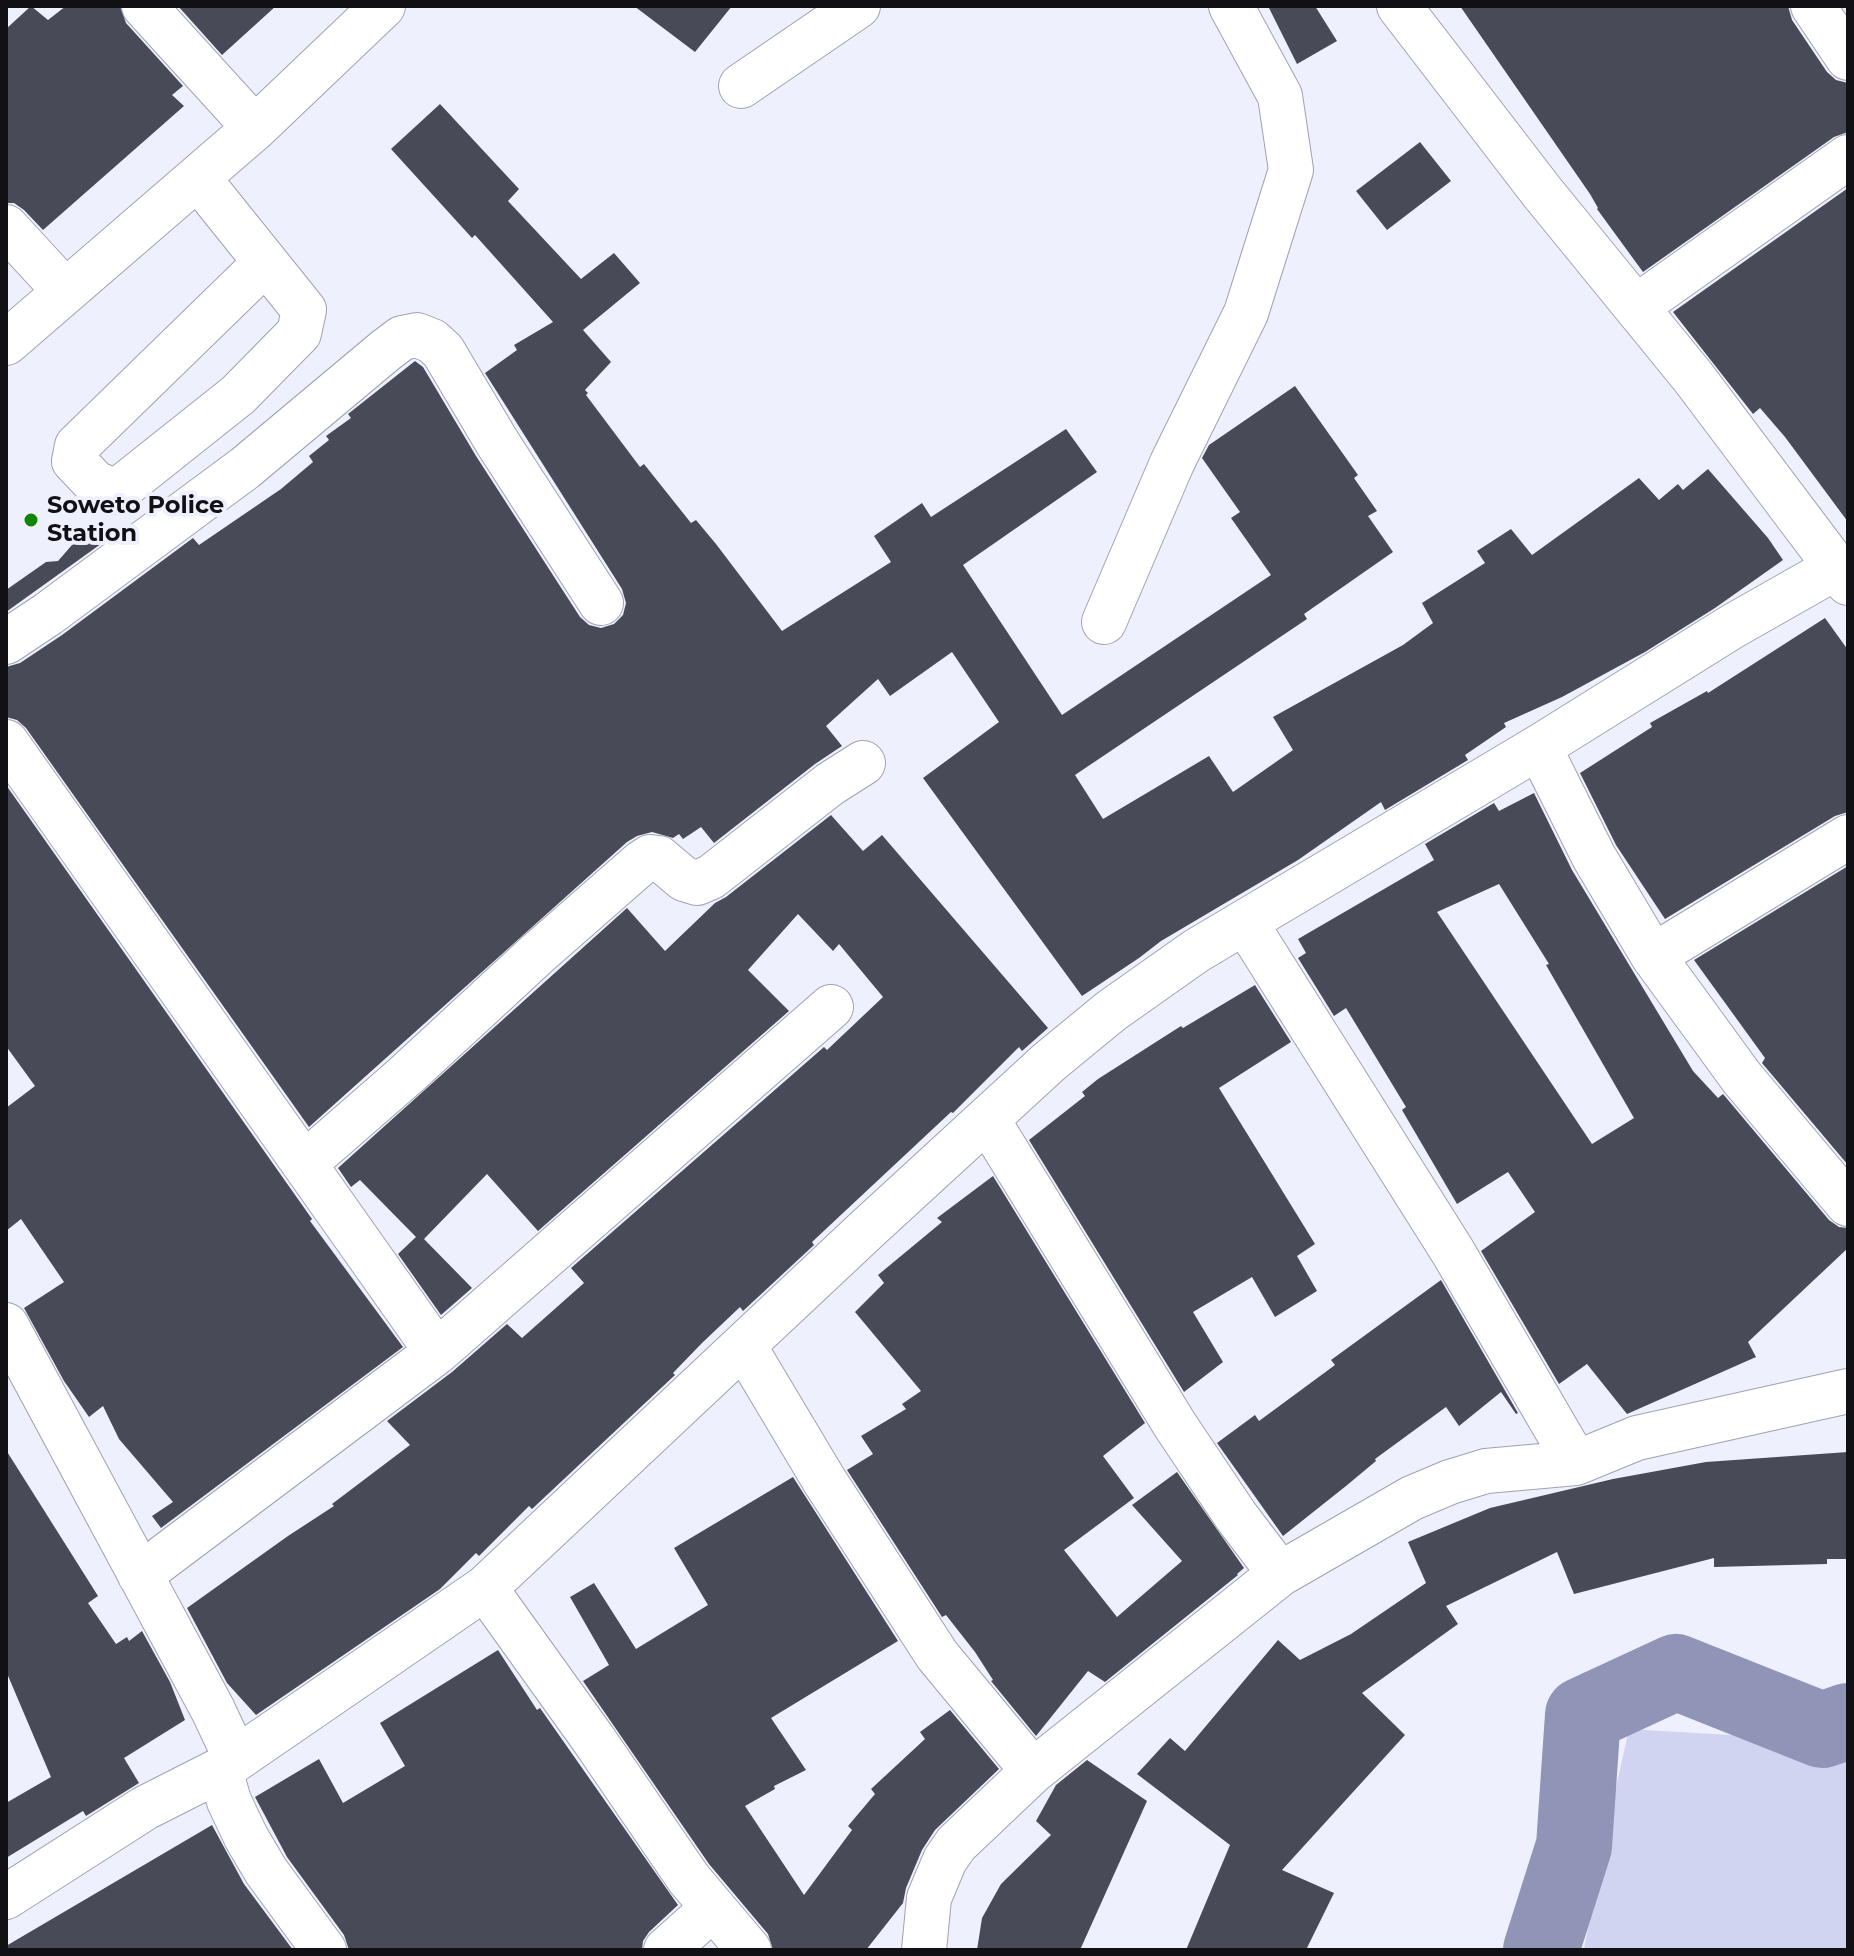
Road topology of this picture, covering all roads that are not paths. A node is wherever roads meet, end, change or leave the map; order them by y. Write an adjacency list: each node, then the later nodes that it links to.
1 (144, 6): 9 (street)
2 (383, 6): 9 (street)
3 (858, 6): 8 (street)
4 (1231, 6): 19 (street)
5 (1400, 6): 15 (street)
6 (1813, 6): 7 (street)
7 (1848, 58)
8 (741, 86)
9 (255, 128): 11 (street)
10 (1848, 157): 15 (street)
11 (198, 178): 13 (street); 14 (street)
12 (6, 227): 14 (street)
13 (264, 264): 13 (street)
14 (65, 291): 16 (street)
15 (1636, 307): 17 (street)
16 (6, 343)
17 (1843, 575): 22 (street)
18 (601, 603): 20 (street)
19 (1104, 622)
20 (6, 642)
21 (6, 742): 29 (street)
22 (1539, 747): 25 (street); 26 (street)
23 (863, 763): 29 (street)
24 (1848, 837): 26 (street)
25 (1245, 922): 28 (street); 35 (street)
26 (1653, 956): 30 (street)
27 (831, 1007): 33 (street)
28 (987, 1119): 32 (street); 36 (street)
29 (304, 1164): 33 (street)
30 (1848, 1204)
31 (6, 1325): 37 (street)
32 (744, 1346): 38 (street); 40 (street)
33 (437, 1352): 37 (street)
34 (1848, 1391): 35 (street)
35 (1576, 1463): 36 (street)
36 (1280, 1574): 40 (street)
37 (140, 1575): 39 (street)
38 (485, 1588): 39 (street); 42 (street)
39 (228, 1764): 41 (street); 43 (street)
40 (1033, 1771): 46 (street)
41 (6, 1897)
42 (713, 1908): 44 (street); 45 (street)
43 (324, 1950)
44 (666, 1950)
45 (749, 1950)
46 (924, 1950)

